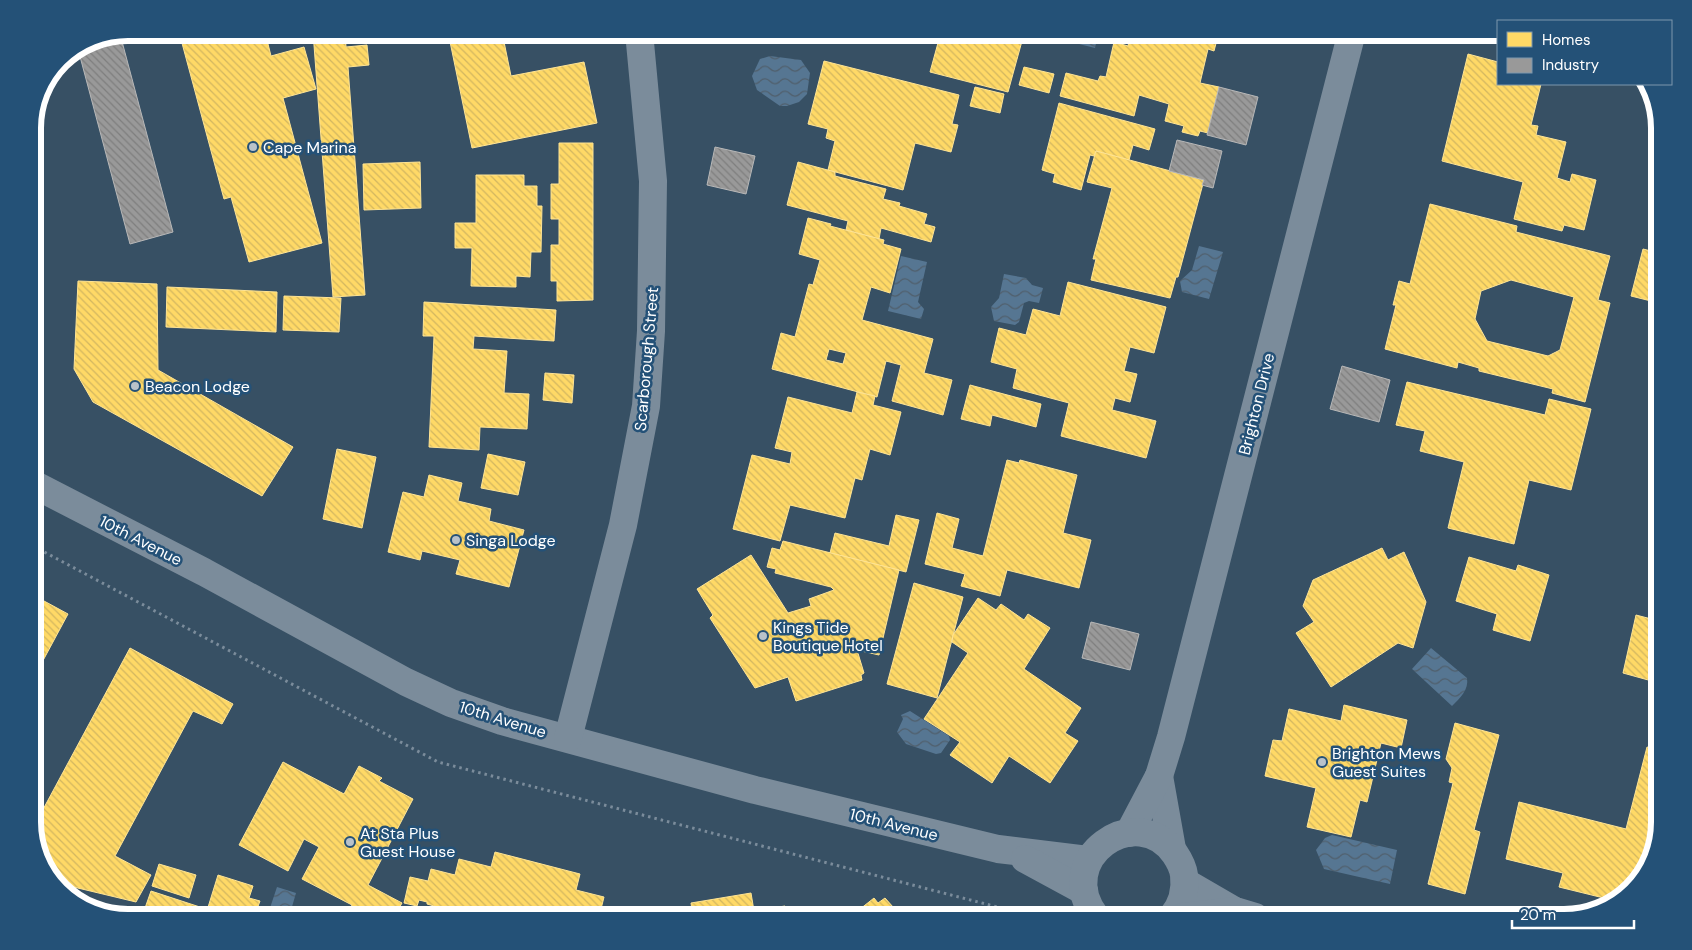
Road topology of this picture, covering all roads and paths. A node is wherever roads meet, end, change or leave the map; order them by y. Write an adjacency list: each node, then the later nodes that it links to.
1 (640, 41): 4 (street, Scarborough Street)
2 (1350, 41): 5 (street, Brighton Drive)
3 (41, 488): 4 (street, 10th Avenue)
4 (568, 738): 8 (street, 10th Avenue)
5 (1159, 776): 6 (street, Brighton Drive); 7 (street, Brighton Drive)
6 (1129, 833): 7 (street); 9 (street)
7 (1172, 849): 10 (street, Brighton Drive)
8 (1013, 852): 9 (street, 10th Avenue); 11 (street, 10th Avenue)
9 (1088, 860): 11 (street)
10 (1185, 882): 13 (street); 14 (street)
11 (1084, 891): 12 (street)
12 (1091, 909)
13 (1178, 909)
14 (1236, 909)

